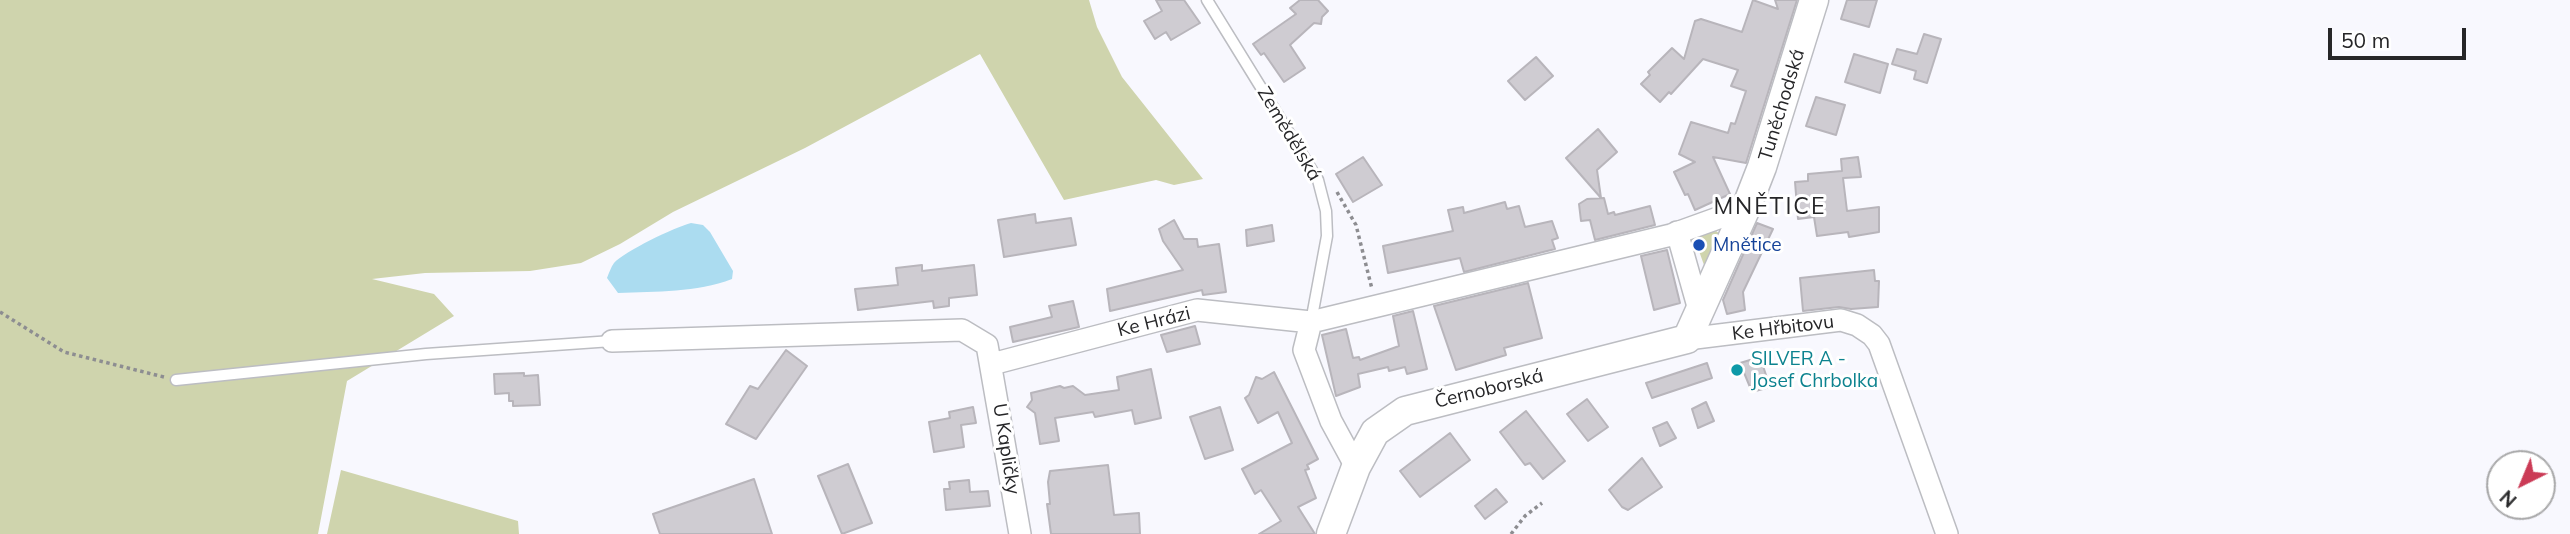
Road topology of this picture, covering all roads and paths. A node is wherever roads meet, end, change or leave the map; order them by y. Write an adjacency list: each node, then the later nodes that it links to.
1 (1207, 0): 3 (lane, Zemědělská)
2 (1814, 0): 4 (street, Tuněchodská)
3 (1318, 180): 6 (path); 9 (lane, Zemědělská)
4 (1746, 208): 5 (street, Ke Hrázi); 7 (street)
5 (1677, 232): 6 (street, Ke Hrázi); 7 (street)
6 (1381, 305): 9 (street, Ke Hrázi)
7 (1699, 310): 10 (street)
8 (0, 312): 13 (path)
9 (1311, 322): 12 (street, Ke Hrázi); 14 (street)
10 (1687, 339): 14 (street, Černoborská); 19 (street, Ke Hřbitovu)
11 (612, 341): 12 (street); 13 (lane)
12 (992, 364): 16 (street, U Kapličky)
13 (176, 380)
14 (1356, 467): 17 (street, Černoborská)
15 (1542, 503): 18 (path)
16 (1020, 534)
17 (1331, 534)
18 (1511, 534)
19 (1947, 534)

